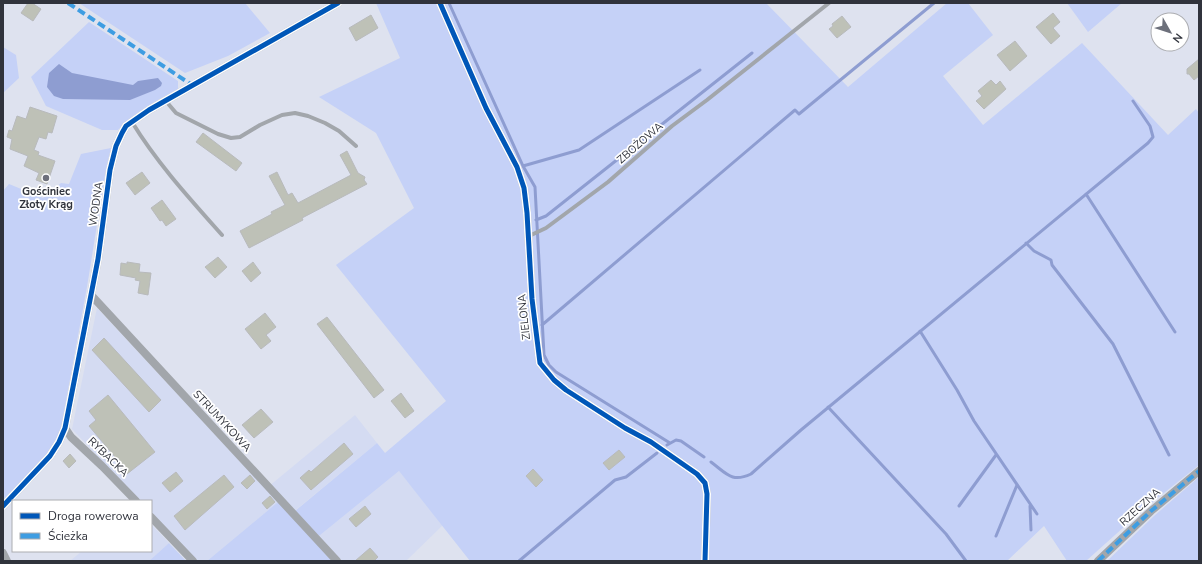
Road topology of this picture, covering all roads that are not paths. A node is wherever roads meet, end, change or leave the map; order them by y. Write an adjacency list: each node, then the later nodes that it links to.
1 (338, 3): 4 (street, WODNA)
2 (440, 3): 8 (street, ZIELONA)
3 (829, 3): 8 (lane, ZBOŻOWA)
4 (165, 100): 5 (street, WODNA); 6 (lane)
5 (132, 121): 7 (lane); 9 (street, WODNA)
6 (356, 146)
7 (222, 235)
8 (528, 236): 19 (street, ZIELONA)
9 (92, 296): 10 (street, WODNA); 18 (street, STRUMYKOWA)
10 (65, 428): 12 (street, RYBACKA); 13 (street, WODNA)
11 (1199, 471): 20 (street, RZECZNA)
12 (135, 500)
13 (3, 506)
14 (152, 518): 17 (street)
15 (3, 553): 16 (street)
16 (7, 561)
17 (192, 561)
18 (337, 561)
19 (705, 561)
20 (1098, 561)

